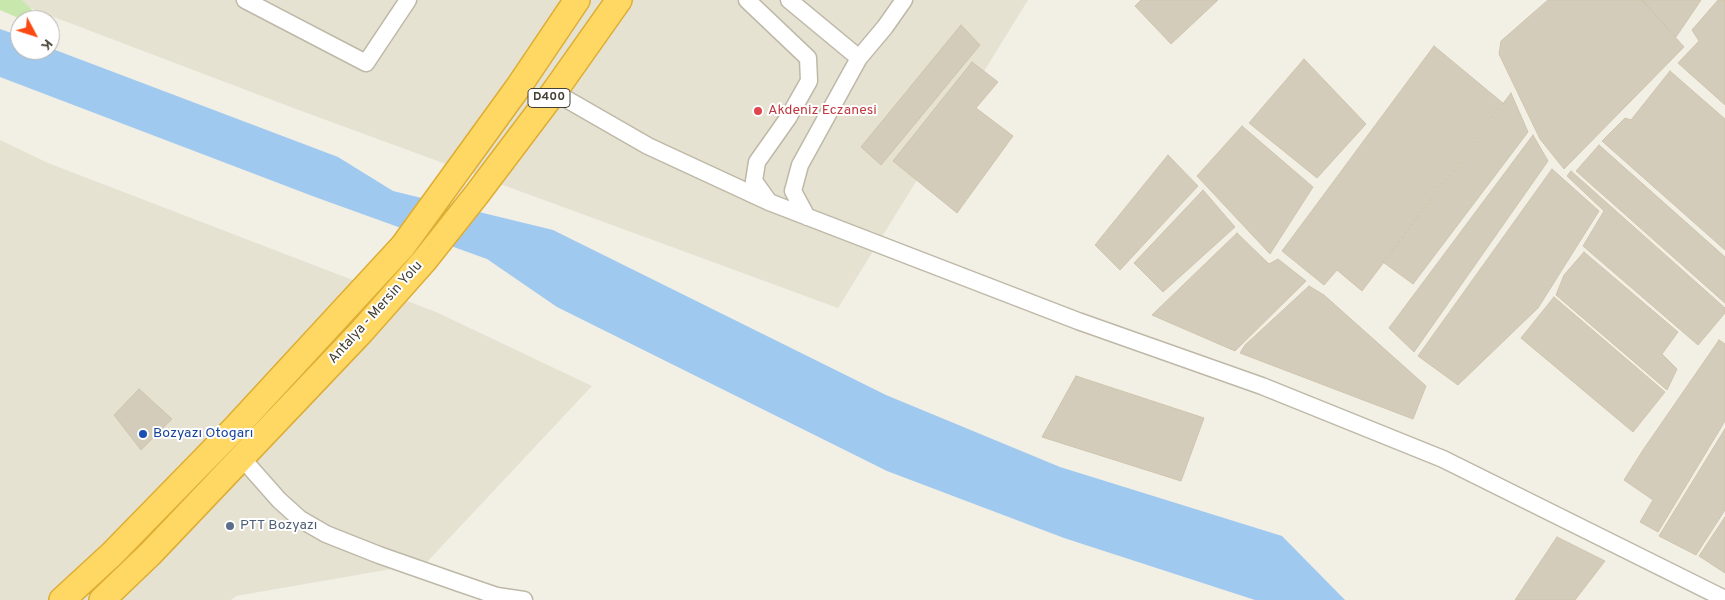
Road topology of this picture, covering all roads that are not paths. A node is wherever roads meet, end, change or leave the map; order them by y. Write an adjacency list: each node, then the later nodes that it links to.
1 (245, 0): 2 (street)
2 (408, 0)
3 (577, 0): 14 (highway, Antalya - Mersin Yolu / D400)
4 (620, 0): 9 (highway, Antalya - Mersin Yolu / D400)
5 (747, 0): 10 (street)
6 (789, 0): 8 (street)
7 (904, 0): 8 (street)
8 (859, 58): 11 (street)
9 (554, 92): 10 (street); 12 (highway, Antalya - Mersin Yolu / D400)
10 (769, 202): 11 (street)
11 (807, 217): 13 (street)
12 (242, 457): 15 (highway, Antalya - Mersin Yolu / D400); 16 (street)
13 (1725, 599)
14 (62, 600)
15 (102, 600)
16 (524, 600)

